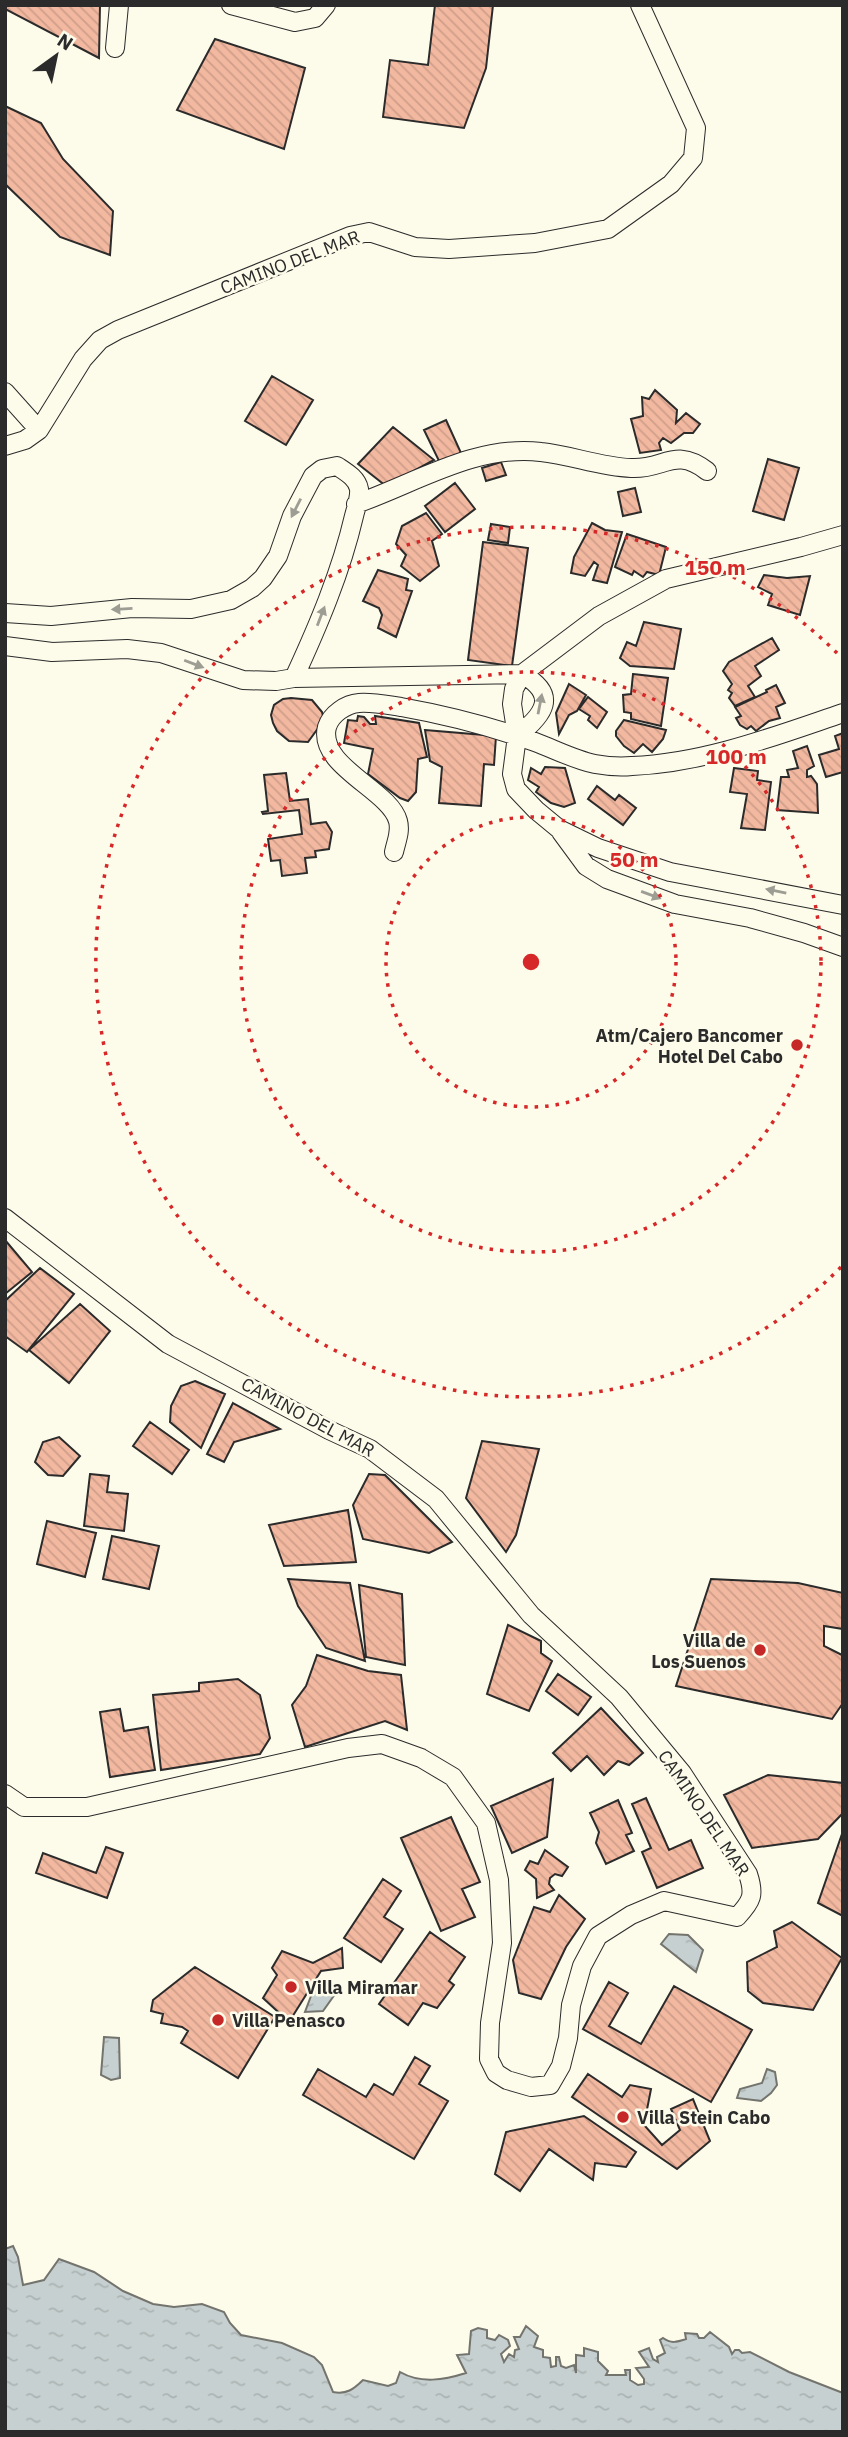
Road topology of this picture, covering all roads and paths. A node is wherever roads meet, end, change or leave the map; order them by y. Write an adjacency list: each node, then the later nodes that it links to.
1 (119, 5): 5 (street)
2 (231, 5): 3 (street)
3 (326, 5)
4 (640, 5): 7 (street, CAMINO DEL MAR)
5 (115, 48)
6 (5, 392): 7 (street)
7 (39, 430): 8 (street)
8 (5, 446)
9 (707, 471): 10 (street)
10 (356, 504): 12 (street, one-way to 12); 15 (street, one-way to 10)
11 (843, 535): 14 (street)
12 (5, 614)
13 (5, 646): 15 (street, one-way to 15)
14 (522, 674): 15 (street); 17 (street); 17 (street, one-way to 14)
15 (294, 678)
16 (843, 713): 17 (street)
17 (517, 736): 18 (street); 19 (street)
18 (559, 829): 20 (street, one-way to 18); 21 (street, one-way to 21)
19 (394, 852)
20 (843, 905)
21 (843, 947)
22 (5, 1218): 23 (street, CAMINO DEL MAR)
23 (5, 1794)

